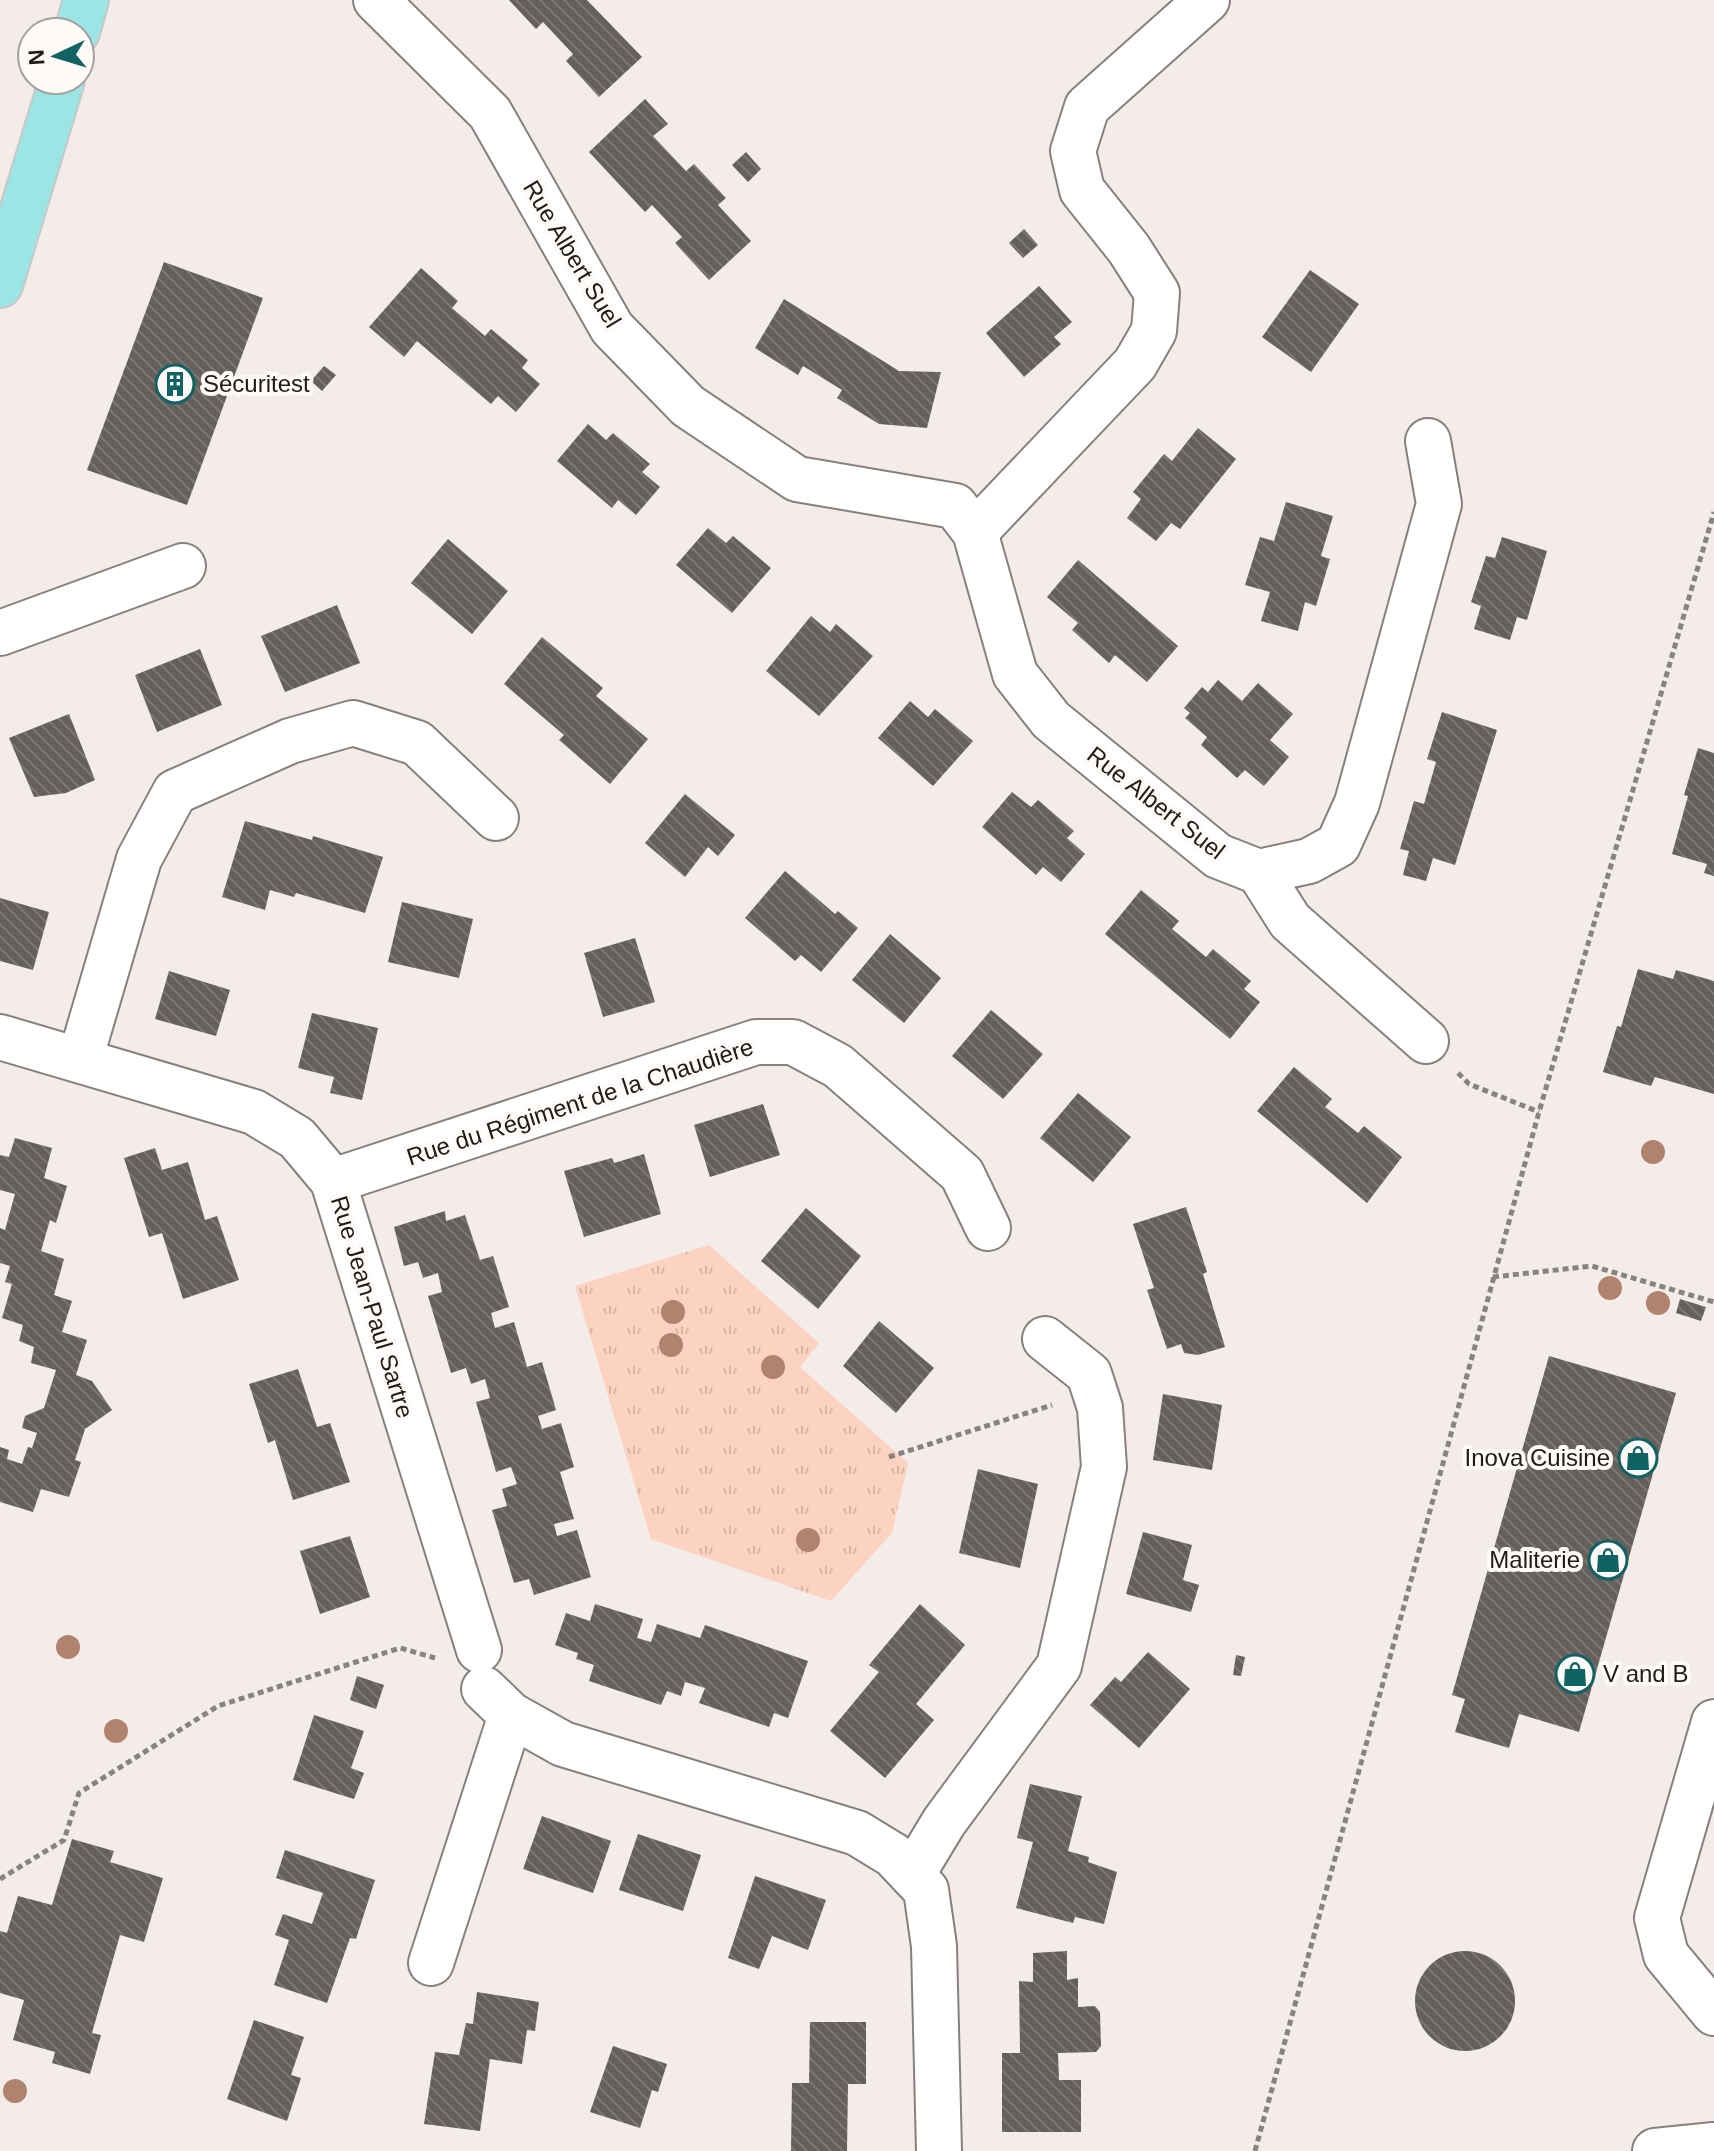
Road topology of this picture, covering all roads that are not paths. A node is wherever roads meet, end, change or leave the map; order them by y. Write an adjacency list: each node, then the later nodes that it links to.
1 (376, 0): 6 (street, Rue Albert Suel)
2 (1207, 0): 6 (street)
3 (57, 96): 4 (main road)
4 (0, 285)
5 (1428, 441): 10 (street)
6 (975, 532): 10 (street, Rue Albert Suel)
7 (183, 566): 8 (street)
8 (0, 633)
9 (496, 818): 13 (street)
10 (1259, 872): 12 (street)
11 (0, 1037): 13 (street, Rue Jean-Paul Sartre)
12 (1426, 1041)
13 (80, 1060): 14 (street, Rue Jean-Paul Sartre)
14 (333, 1181): 15 (street, Rue du Régiment de la Chaudière); 17 (street, Rue Jean-Paul Sartre)
15 (988, 1228)
16 (1045, 1339): 19 (street)
17 (479, 1678): 19 (street); 20 (street)
18 (1714, 1722): 21 (street)
19 (912, 1875): 23 (street)
20 (431, 1963)
21 (1714, 2013)
22 (1714, 2145): 24 (street)
23 (939, 2151)
24 (1655, 2151)

